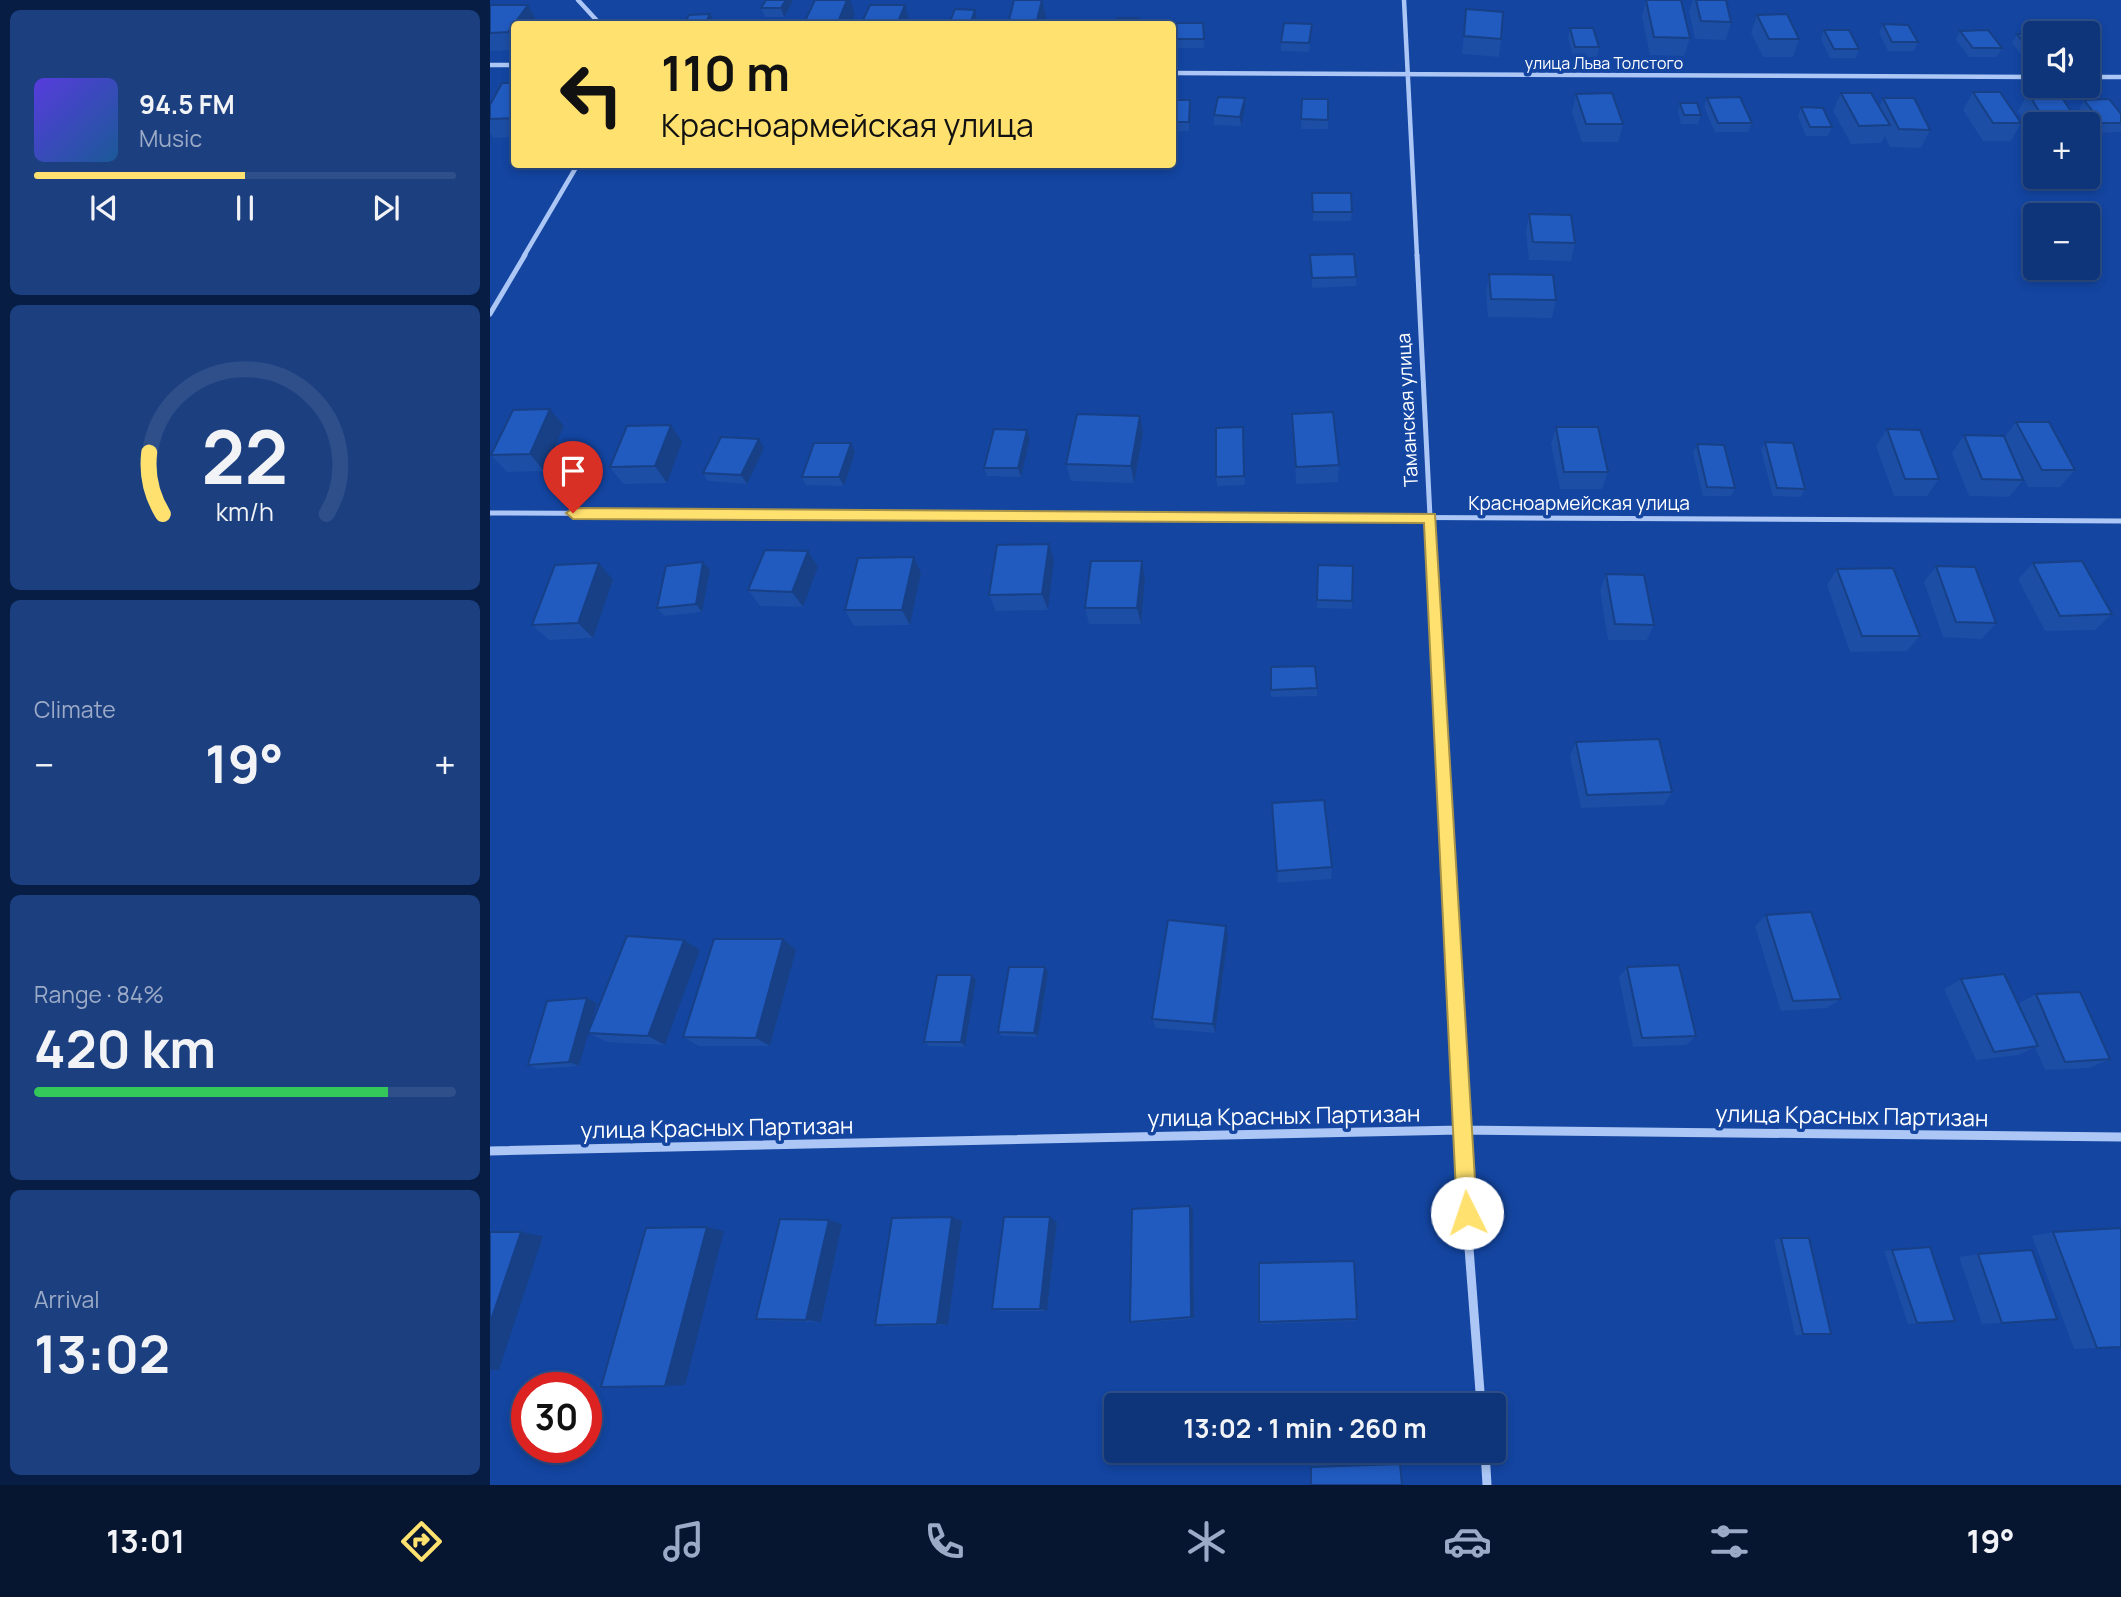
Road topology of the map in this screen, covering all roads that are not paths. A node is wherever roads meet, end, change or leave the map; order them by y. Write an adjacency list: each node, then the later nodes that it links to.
1 (578, 0): 3 (street)
2 (1404, 0): 7 (street, Таманская улица)
3 (597, 21)
4 (490, 65): 5 (street)
5 (511, 65)
6 (1176, 73): 7 (street, улица Льва Толстого)
7 (1406, 75): 8 (street, улица Льва Толстого); 14 (street, Таманская улица)
8 (2023, 77)
9 (2100, 77): 10 (street)
10 (2121, 77)
11 (576, 168): 12 (street)
12 (490, 314)
13 (490, 513): 14 (street, Красноармейская улица)
14 (1430, 518): 15 (street, Красноармейская улица); 16 (street, Таманская улица)
15 (2121, 521)
16 (1461, 1130): 17 (street, улица Красных Партизан); 18 (street, улица Красных Партизан); 19 (street, Таманская улица)
17 (2121, 1137)
18 (490, 1150)
19 (1480, 1393)
20 (1486, 1463): 21 (street)
21 (1488, 1485)

